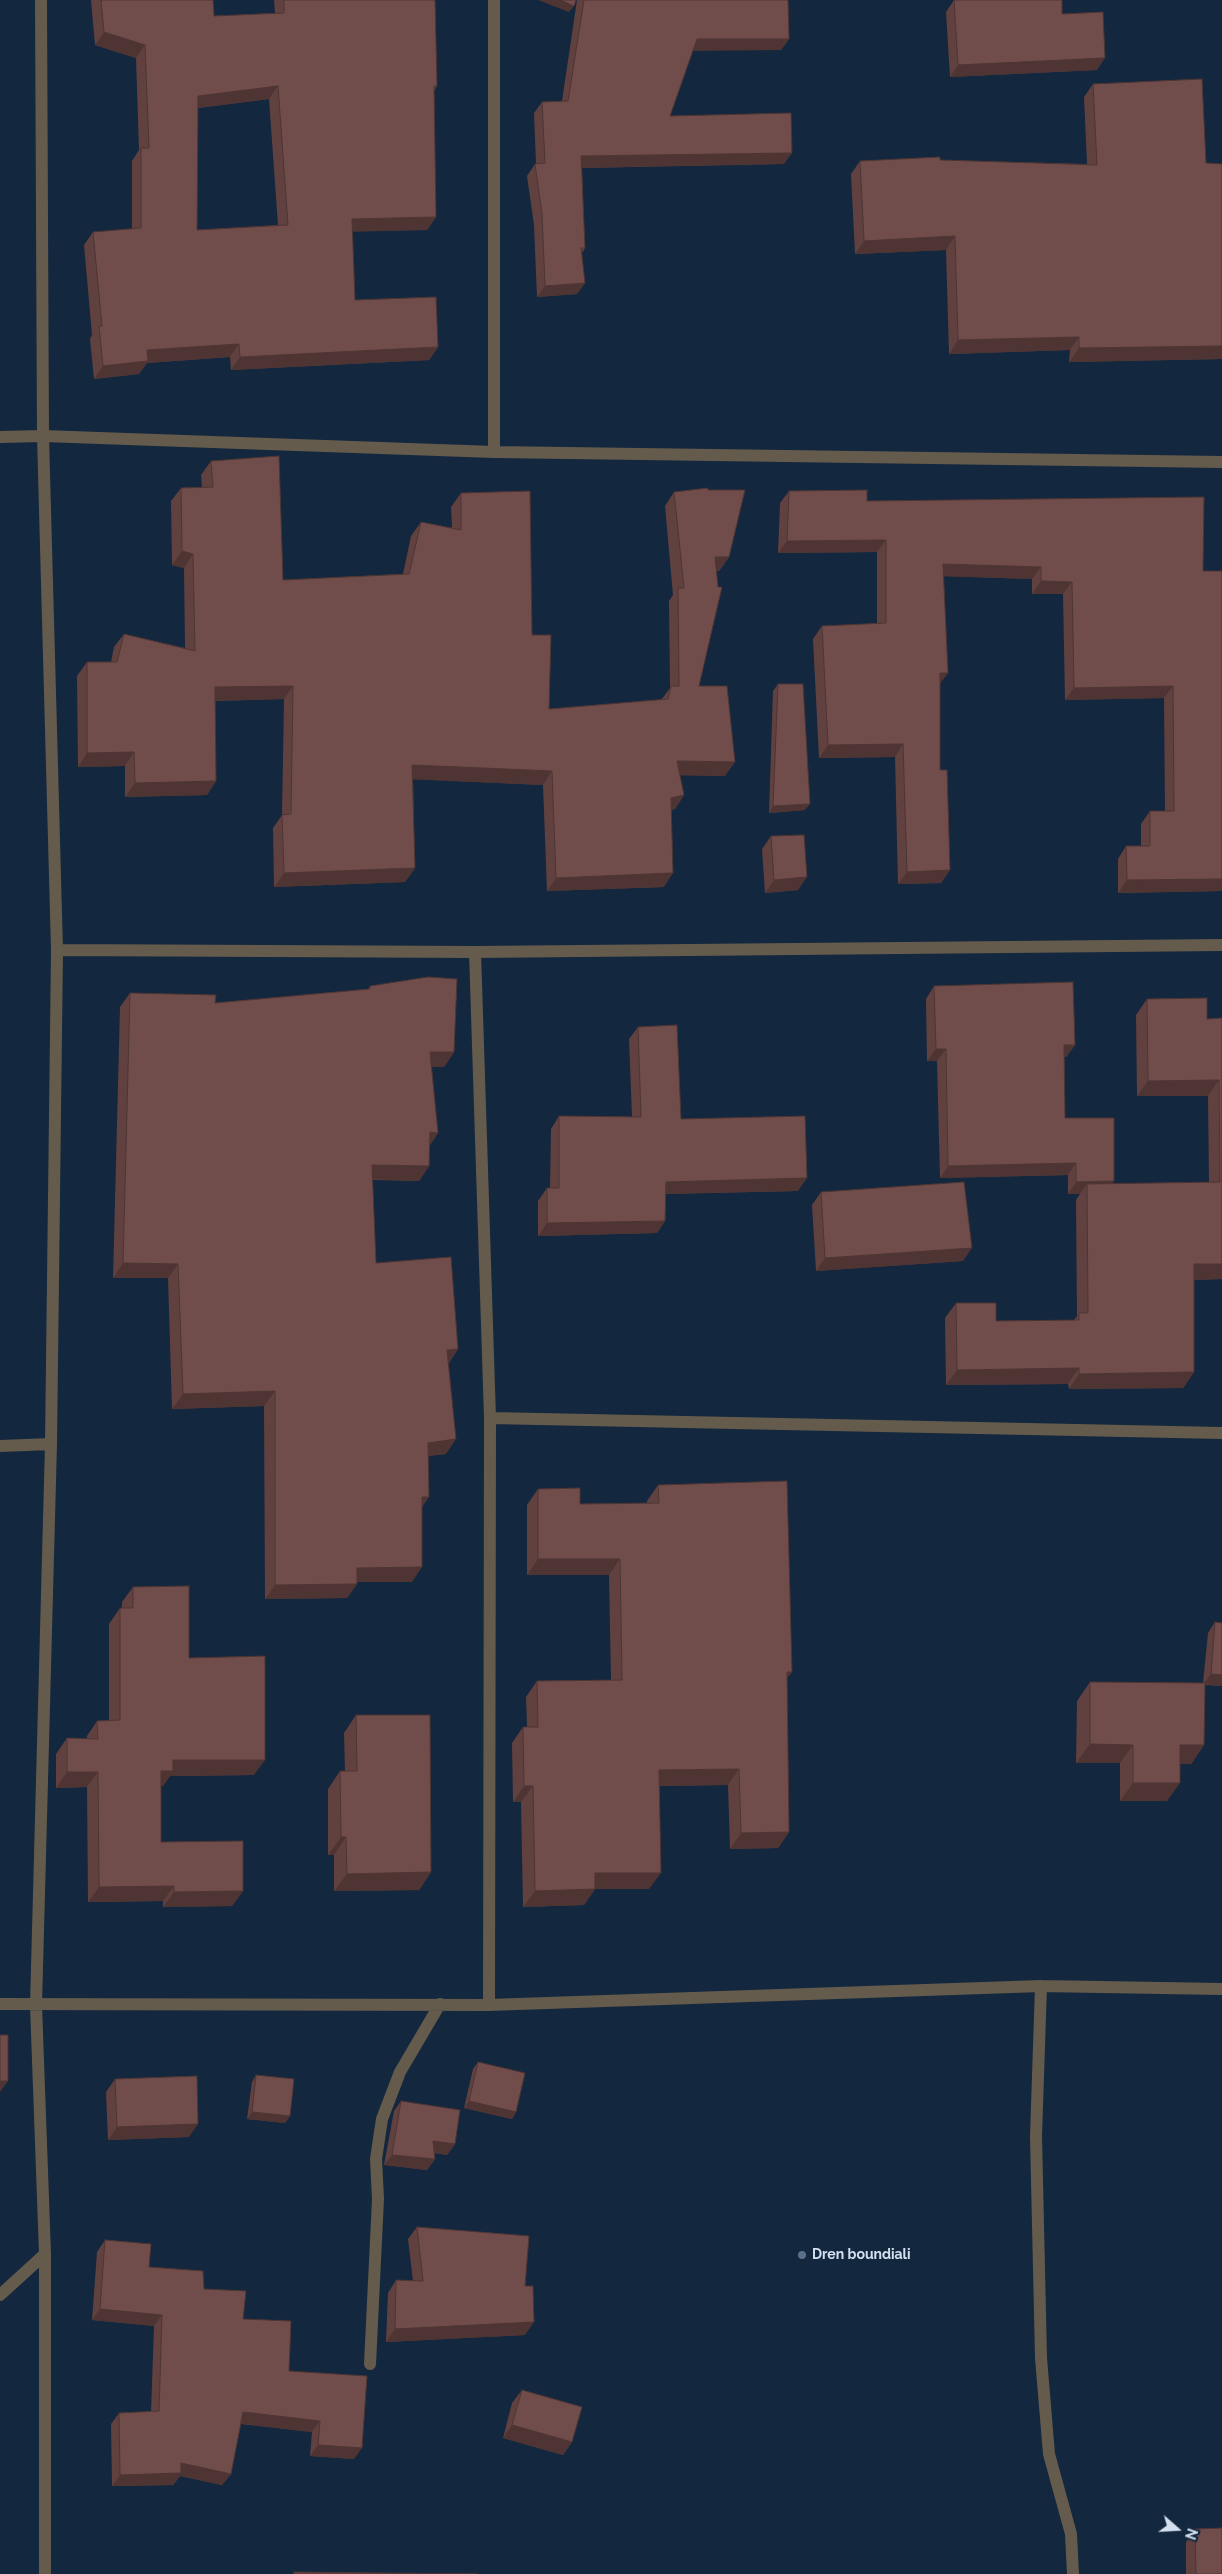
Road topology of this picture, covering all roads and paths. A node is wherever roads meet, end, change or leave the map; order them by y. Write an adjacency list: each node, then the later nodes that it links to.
1 (41, 0): 3 (street)
2 (494, 0): 5 (street)
3 (43, 436): 4 (street); 5 (street); 8 (street)
4 (0, 437)
5 (494, 452): 6 (street)
6 (1222, 462)
7 (1222, 945): 9 (street)
8 (57, 950): 9 (street); 12 (street)
9 (475, 952): 10 (street)
10 (490, 1418): 11 (street); 19 (street)
11 (1222, 1433)
12 (52, 1444): 13 (street); 17 (street)
13 (0, 1446)
14 (1041, 1986): 15 (street); 19 (street); 24 (street)
15 (1222, 1989)
16 (0, 2004): 17 (street)
17 (36, 2004): 18 (street); 20 (street)
18 (440, 2004): 19 (street); 22 (street)
19 (489, 2005)
20 (45, 2254): 21 (street); 23 (street)
21 (0, 2295)
22 (370, 2364)
23 (45, 2574)
24 (1073, 2574)

